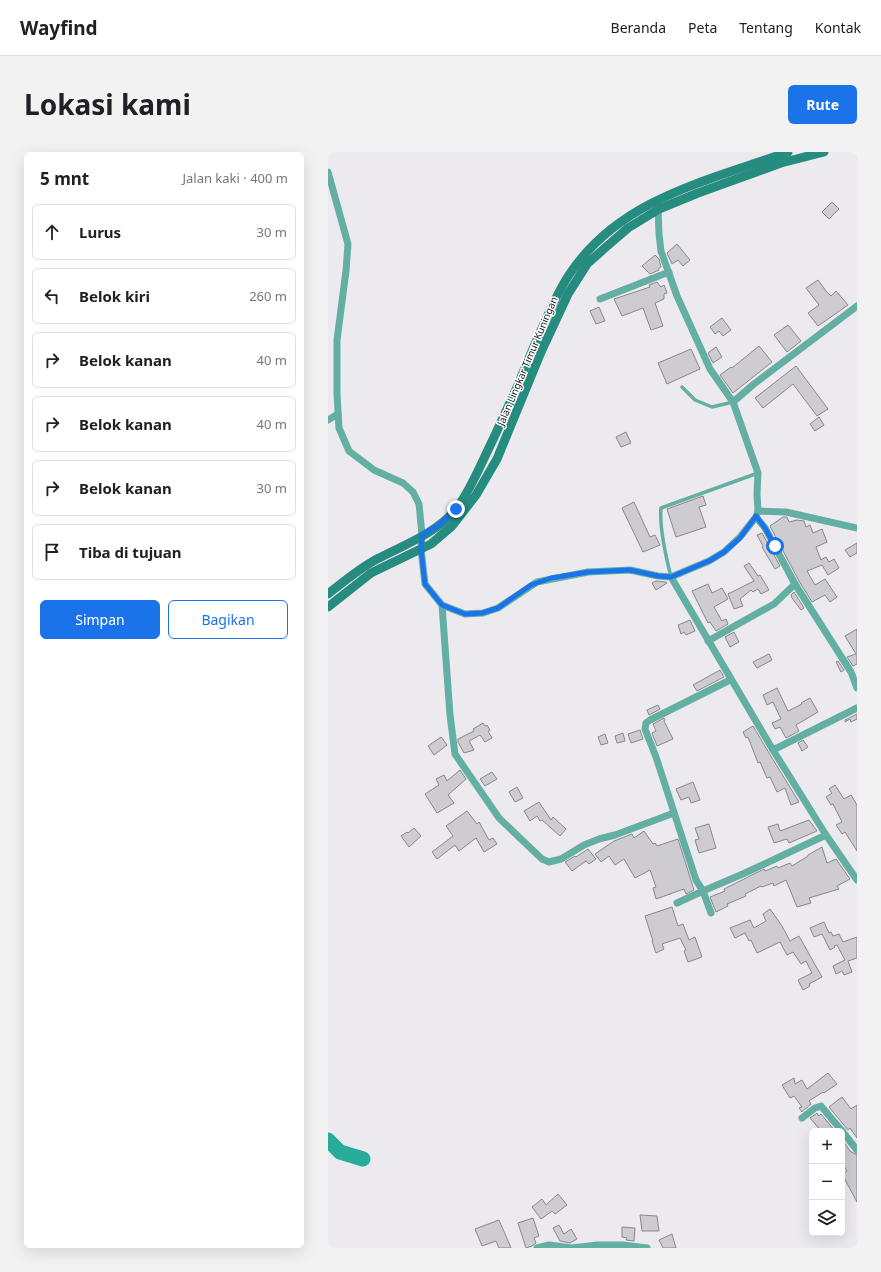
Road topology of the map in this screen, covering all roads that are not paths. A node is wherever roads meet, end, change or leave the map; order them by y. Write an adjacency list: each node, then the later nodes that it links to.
1 (788, 152): 4 (main road, Jalan Lingkar Timur Kuningan)
2 (824, 152): 5 (main road, Jalan Lingkar Timur Kuningan)
3 (328, 172): 11 (street)
4 (657, 200): 5 (street); 16 (main road, Jalan Lingkar Timur Kuningan)
5 (659, 209): 6 (street); 17 (main road, Jalan Lingkar Timur Kuningan)
6 (669, 272): 7 (street); 10 (street)
7 (600, 299)
8 (857, 306): 10 (street)
9 (682, 387): 10 (lane)
10 (733, 402): 13 (street)
11 (338, 414): 12 (street); 16 (street)
12 (328, 420)
13 (758, 473): 14 (street); 18 (lane)
14 (757, 514): 15 (street); 18 (street); 19 (street)
15 (857, 528)
16 (422, 535): 17 (street); 20 (main road, Jalan Lingkar Timur Kuningan)
17 (421, 549): 21 (street); 22 (main road, Jalan Lingkar Timur Kuningan)
18 (671, 577): 21 (street); 23 (street)
19 (795, 584): 23 (street); 25 (street)
20 (328, 594)
21 (442, 605): 28 (street)
22 (328, 607)
23 (708, 641): 24 (street)
24 (730, 680): 27 (street); 28 (street)
25 (857, 688)
26 (857, 708): 27 (street)
27 (773, 750): 29 (street)
28 (674, 813): 31 (street)
29 (826, 835): 30 (street); 31 (street)
30 (857, 880)
31 (703, 891): 32 (street); 33 (street)
32 (677, 903)
33 (711, 913)
34 (802, 1118): 35 (street)
35 (839, 1128)
36 (845, 1135): 37 (street)
37 (857, 1150)
38 (537, 1248): 39 (street)
39 (647, 1248)

